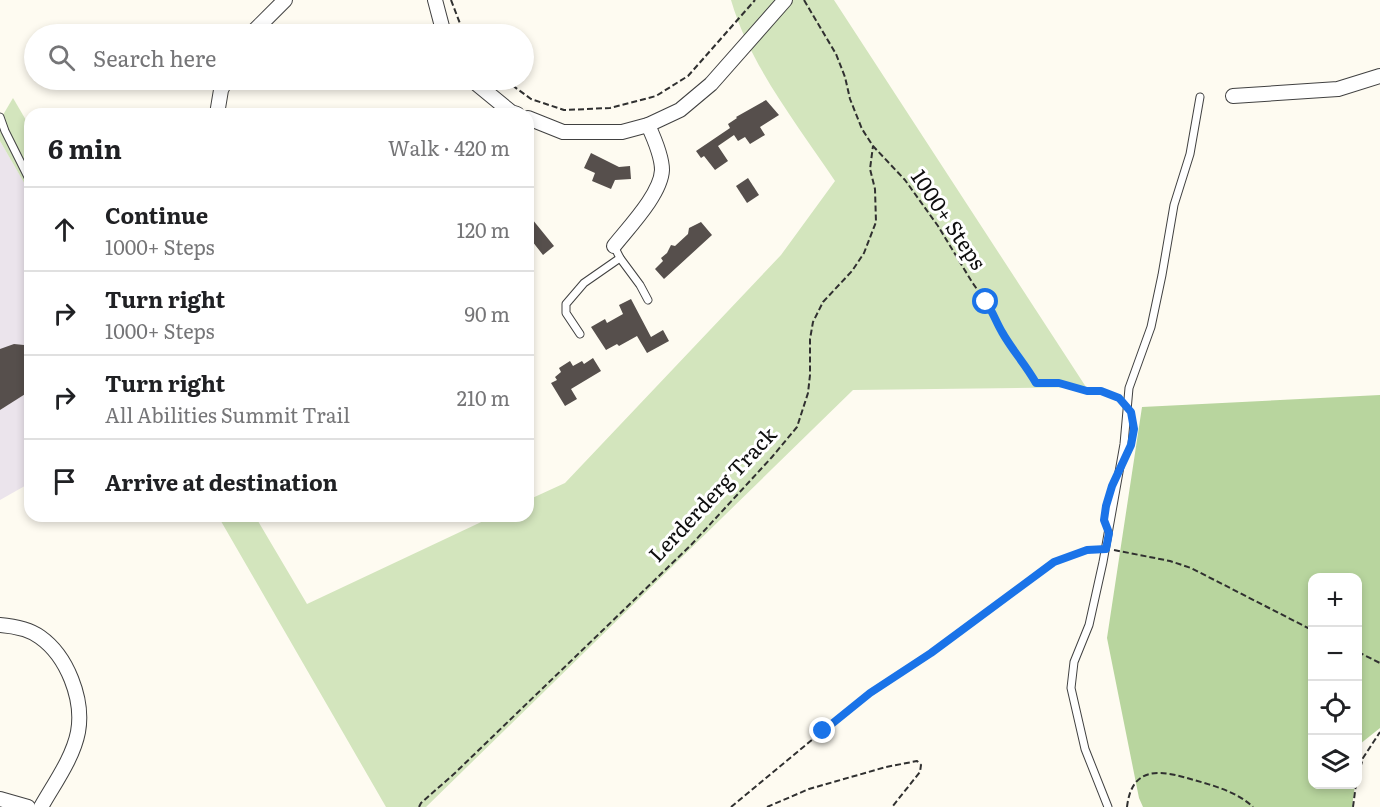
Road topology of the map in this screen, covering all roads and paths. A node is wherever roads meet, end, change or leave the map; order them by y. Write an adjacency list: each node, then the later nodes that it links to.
1 (285, 0): 7 (street)
2 (435, 0): 8 (street)
3 (450, 0): 9 (path)
4 (755, 0): 13 (path)
5 (785, 0): 20 (street)
6 (804, 0): 21 (path)
7 (261, 24)
8 (441, 24)
9 (460, 24)
10 (1380, 76): 14 (street)
11 (221, 90): 16 (street)
12 (484, 90): 17 (street)
13 (519, 90)
14 (1233, 96)
15 (1200, 97): 27 (lane)
16 (219, 108)
17 (507, 108)
18 (0, 117): 22 (lane)
19 (534, 120): 20 (street)
20 (648, 125): 23 (street)
21 (873, 146): 26 (path, 1000+ Steps); 38 (path, Lerderderg Track)
22 (24, 169)
23 (617, 252): 24 (lane); 25 (lane)
24 (648, 300)
25 (580, 334)
26 (1125, 405)
27 (1106, 549): 29 (path); 39 (path); 42 (lane)
28 (0, 625): 37 (street)
29 (1308, 628)
30 (1362, 654): 31 (path)
31 (1380, 663)
32 (1380, 732): 33 (path)
33 (1362, 762)
34 (1355, 789): 45 (path)
35 (0, 799): 36 (street)
36 (28, 807)
37 (41, 807)
38 (420, 807)
39 (731, 807)
40 (767, 807): 41 (path)
41 (892, 807)
42 (1108, 807)
43 (1127, 807): 44 (path)
44 (1253, 807)
45 (1353, 807)

